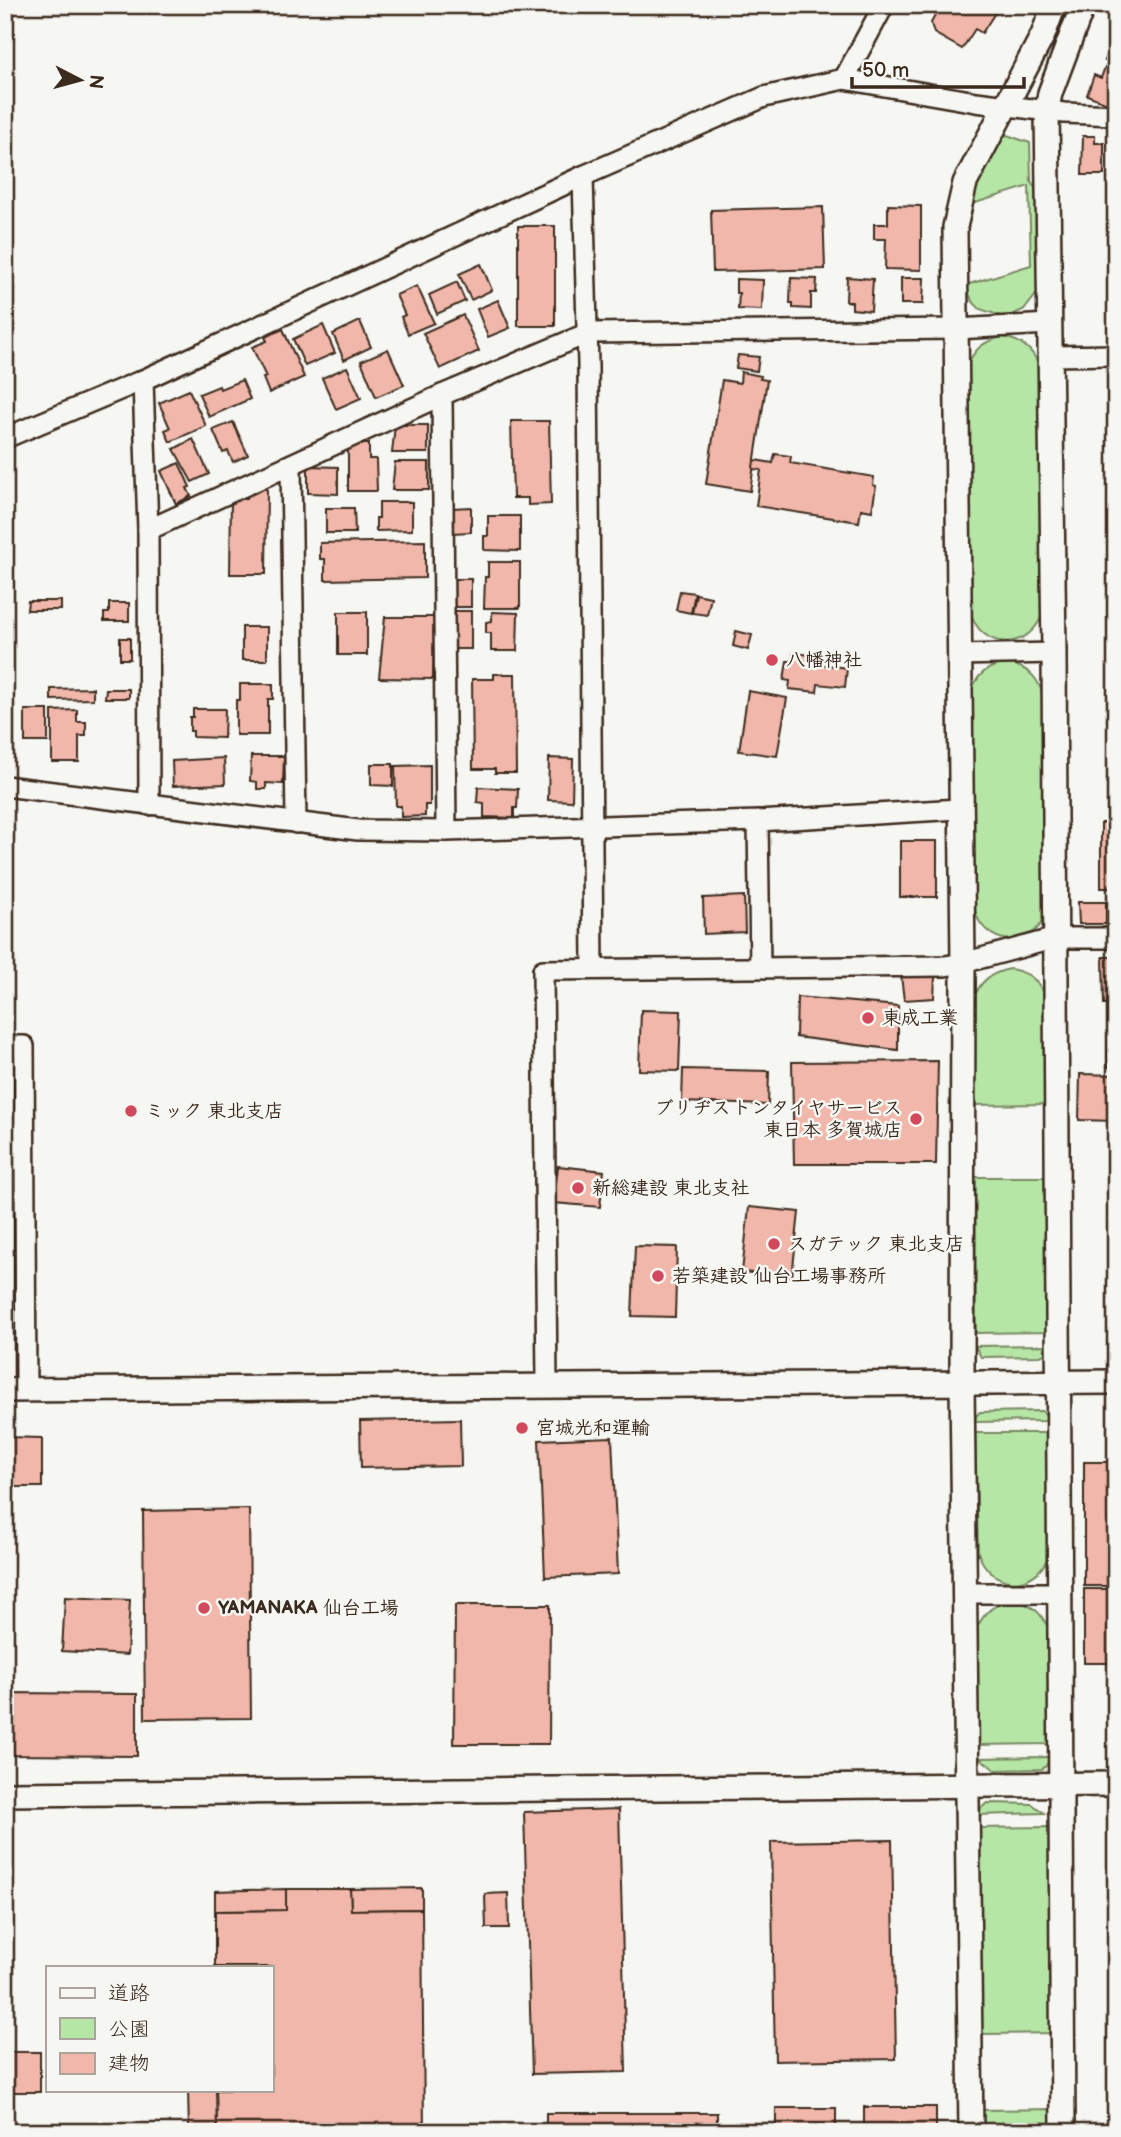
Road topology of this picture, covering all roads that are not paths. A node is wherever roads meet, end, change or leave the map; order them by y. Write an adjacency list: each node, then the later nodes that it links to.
1 (884, 5): 4 (street)
2 (1054, 5): 5 (street)
3 (1083, 5): 6 (street)
4 (844, 79): 5 (street); 8 (street)
5 (1004, 106): 6 (street); 10 (street)
6 (1047, 110): 7 (street); 9 (street)
7 (1116, 115)
8 (583, 176): 11 (street); 14 (street)
9 (1050, 324): 10 (street); 13 (street)
10 (956, 329): 11 (street); 20 (street)
11 (588, 333): 15 (street); 26 (street)
12 (1116, 355): 13 (street)
13 (1051, 356): 19 (street)
14 (143, 380): 16 (street); 18 (street)
15 (442, 395): 17 (street); 27 (street)
16 (5, 438)
17 (291, 465): 18 (street); 25 (street)
18 (148, 530): 22 (street)
19 (1054, 653): 20 (street); 28 (street)
20 (958, 654): 23 (street)
21 (5, 786): 22 (street)
22 (149, 805): 25 (street)
23 (960, 809): 24 (street); 30 (street)
24 (758, 821): 26 (street); 31 (street)
25 (296, 822): 27 (street)
26 (591, 827): 27 (street); 32 (street)
27 (446, 831)
28 (1056, 938): 29 (street); 30 (street); 35 (street)
29 (1116, 938)
30 (963, 964): 31 (street); 34 (street)
31 (760, 967): 32 (street)
32 (593, 969): 37 (street)
33 (5, 1046): 38 (street)
34 (962, 1382): 35 (street); 37 (street); 39 (street)
35 (1058, 1382): 36 (street); 40 (street)
36 (1116, 1382)
37 (547, 1385): 38 (street)
38 (16, 1390)
39 (965, 1593): 40 (street); 43 (street)
40 (1060, 1593): 42 (street)
41 (1116, 1783): 42 (street)
42 (1062, 1784): 43 (street); 46 (street)
43 (967, 1785): 44 (street); 45 (street)
44 (5, 1794)
45 (971, 2132)
46 (1063, 2132)

